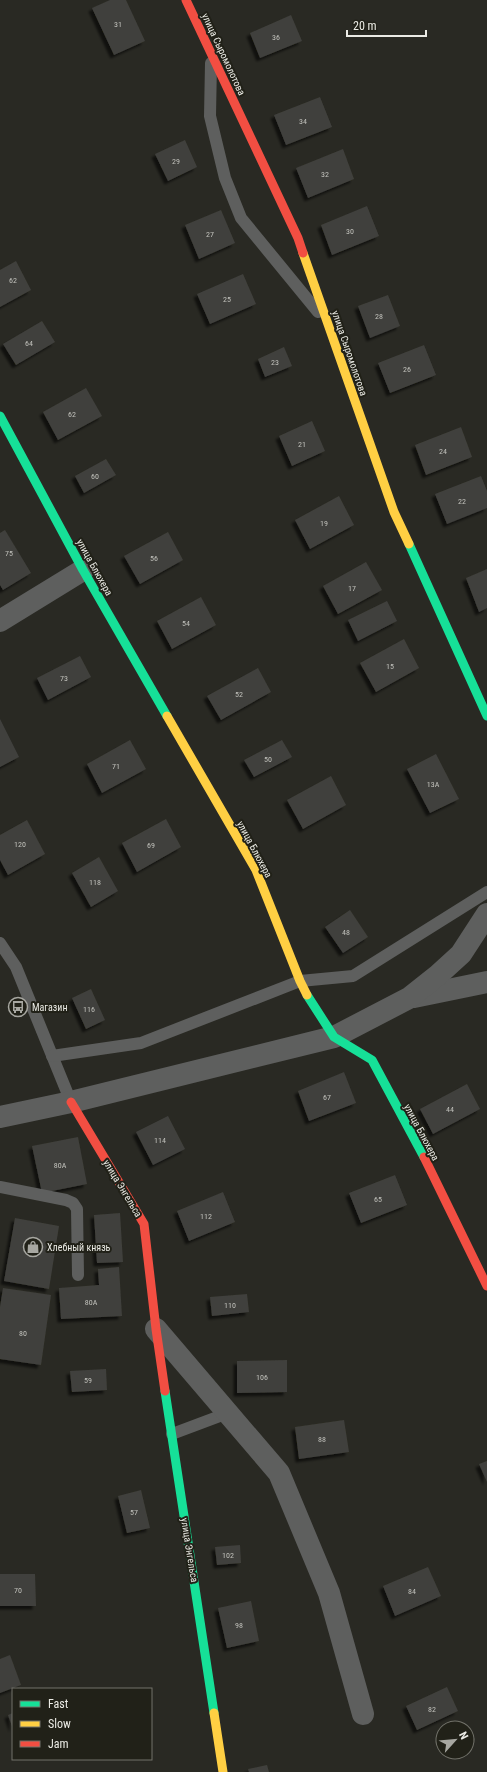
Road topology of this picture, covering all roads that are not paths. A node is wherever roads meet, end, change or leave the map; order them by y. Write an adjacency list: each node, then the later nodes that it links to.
1 (186, 0): 2 (street, улица Сыромолотова)
2 (212, 53): 3 (street, улица Сыромолотова); 3 (lane)
3 (328, 324): 7 (street, улица Сыромолотова)
4 (0, 416): 5 (street, улица Блюхера)
5 (83, 570): 6 (street); 11 (street, улица Блюхера)
6 (0, 621)
7 (487, 716)
8 (487, 892): 11 (lane)
9 (487, 914): 13 (street)
10 (0, 943): 15 (lane)
11 (300, 981): 14 (street, улица Блюхера); 15 (lane)
12 (487, 982): 13 (street)
13 (409, 998): 14 (street)
14 (334, 1037): 16 (street); 20 (street, улица Блюхера)
15 (52, 1056): 16 (lane)
16 (71, 1102): 17 (street); 21 (street, улица Энгельса)
17 (0, 1117)
18 (0, 1187): 19 (lane)
19 (78, 1275)
20 (487, 1286)
21 (156, 1329): 22 (street); 23 (street, улица Энгельса)
22 (228, 1413): 23 (lane); 24 (street)
23 (172, 1434): 25 (street, улица Энгельса)
24 (363, 1714)
25 (223, 1772)

